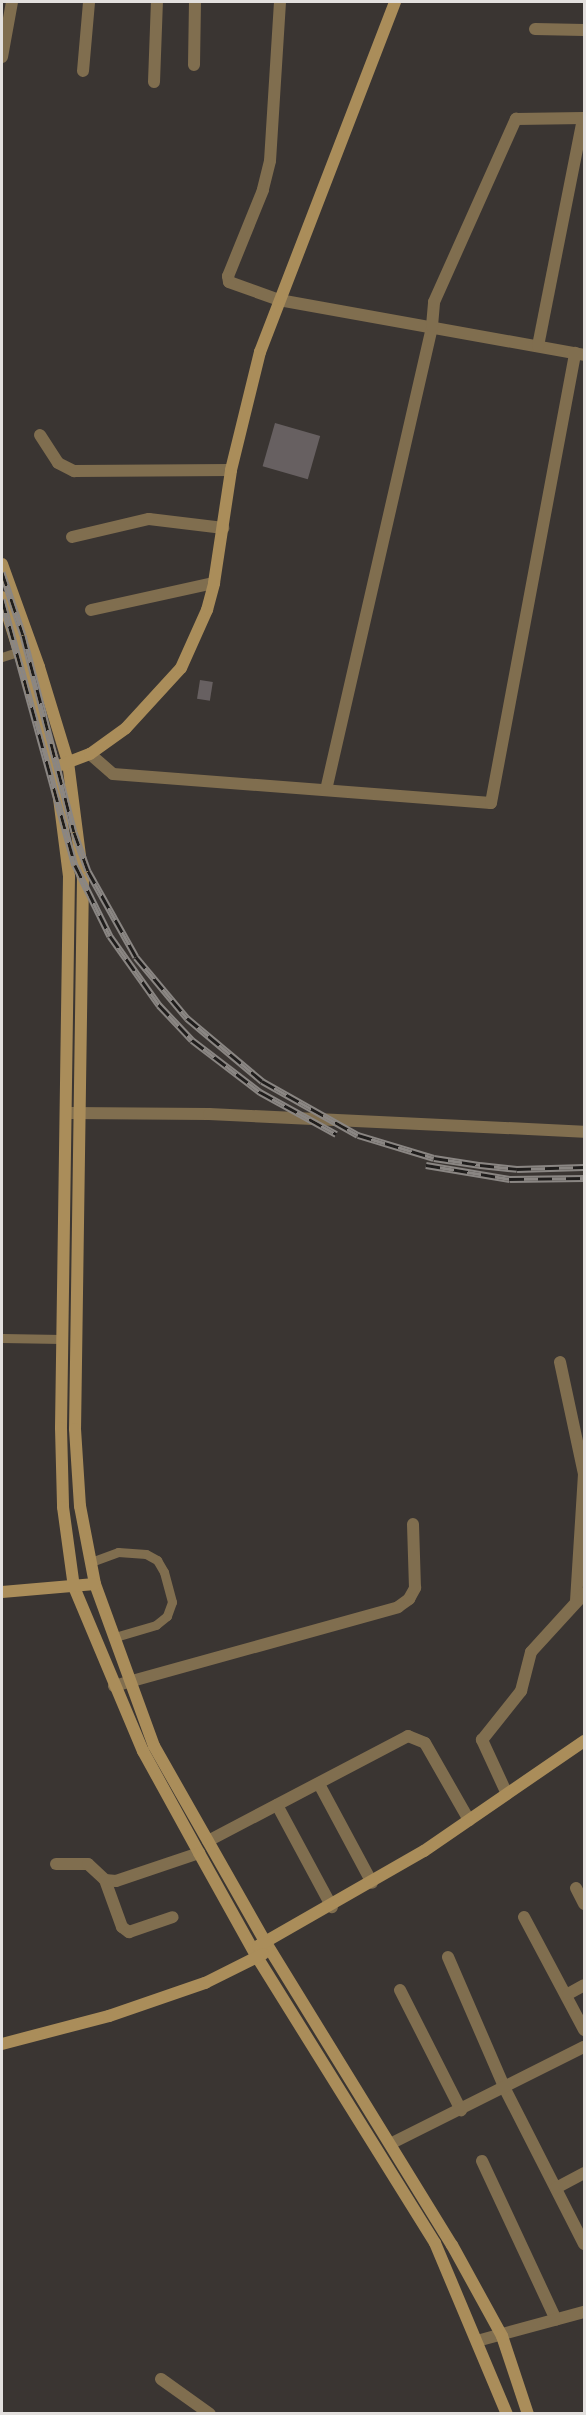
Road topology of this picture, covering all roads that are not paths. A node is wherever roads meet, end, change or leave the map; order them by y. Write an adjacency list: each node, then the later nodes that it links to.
1 (12, 2): 9 (street)
2 (89, 2): 11 (street)
3 (157, 2): 12 (street)
4 (195, 2): 10 (street)
5 (280, 2): 14 (street)
6 (394, 2): 14 (main road)
7 (535, 29): 8 (street)
8 (585, 30)
9 (2, 57)
10 (194, 65)
11 (82, 71)
12 (154, 82)
13 (584, 118): 15 (street); 16 (street)
14 (279, 300): 15 (street); 19 (main road)
15 (432, 326): 16 (street); 31 (street)
16 (538, 346): 17 (street)
17 (580, 354): 31 (street)
18 (40, 435): 19 (street)
19 (231, 470): 20 (main road)
20 (223, 528): 21 (street); 23 (main road)
21 (72, 537)
22 (2, 564): 29 (main road)
23 (214, 583): 25 (street); 28 (main road)
24 (2, 597): 26 (main road)
25 (91, 610)
26 (20, 651): 27 (lane); 30 (main road)
27 (2, 657)
28 (90, 754): 29 (main road); 31 (street)
29 (68, 762): 30 (main road); 33 (main road)
30 (55, 767): 32 (main road)
31 (326, 790)
32 (65, 1113): 33 (street); 35 (main road)
33 (80, 1114): 34 (street); 36 (main road)
34 (585, 1132)
35 (63, 1309): 36 (main road); 38 (main road)
36 (77, 1309): 41 (main road)
37 (2, 1338): 38 (lane)
38 (62, 1339): 43 (main road)
39 (560, 1362): 45 (street)
40 (413, 1524): 47 (street)
41 (91, 1562): 42 (main road); 46 (lane)
42 (95, 1584): 43 (main road); 46 (main road)
43 (74, 1587): 44 (main road); 48 (main road)
44 (2, 1592)
45 (580, 1598): 51 (street)
46 (115, 1636): 47 (main road)
47 (131, 1679): 48 (street); 54 (main road)
48 (114, 1686): 55 (main road)
49 (585, 1741): 51 (main road)
50 (319, 1784): 52 (street); 53 (street); 58 (street)
51 (507, 1794): 53 (main road)
52 (277, 1805): 54 (street); 61 (street)
53 (469, 1820): 58 (main road)
54 (208, 1841): 64 (main road)
55 (199, 1853): 57 (street); 65 (main road)
56 (56, 1864): 57 (street)
57 (105, 1880): 62 (street)
58 (372, 1883): 61 (main road)
59 (576, 1888): 60 (street)
60 (585, 1904)
61 (332, 1907): 64 (main road)
62 (173, 1917)
63 (525, 1917): 69 (street)
64 (268, 1946): 65 (main road); 75 (main road)
65 (255, 1953): 71 (main road); 83 (main road)
66 (448, 1957): 73 (street)
67 (585, 1985): 69 (street)
68 (400, 1990): 74 (street)
69 (568, 1994): 70 (street)
70 (585, 2030)
71 (2, 2044)
72 (585, 2047): 73 (street)
73 (505, 2088): 74 (street); 78 (street)
74 (460, 2110): 75 (street)
75 (392, 2143): 82 (main road)
76 (482, 2161): 81 (street)
77 (585, 2173): 78 (street)
78 (556, 2188): 79 (street)
79 (585, 2244)
80 (585, 2312): 81 (street)
81 (556, 2320): 82 (street)
82 (502, 2336): 83 (street); 87 (main road)
83 (477, 2341): 86 (main road)
84 (161, 2379): 85 (street)
85 (210, 2414)
86 (507, 2414)
87 (528, 2414)

